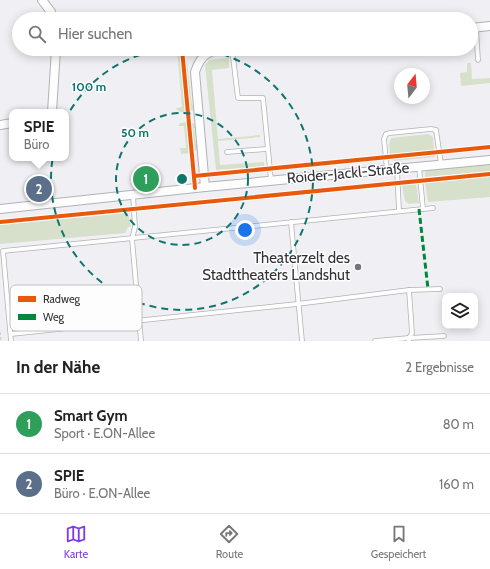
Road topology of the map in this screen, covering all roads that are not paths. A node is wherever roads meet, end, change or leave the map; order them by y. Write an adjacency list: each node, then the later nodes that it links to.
1 (42, 0): 2 (street)
2 (51, 12)
3 (490, 26): 4 (street)
4 (478, 27)
5 (56, 56): 10 (street)
6 (203, 56): 19 (street)
7 (233, 56): 11 (lane)
8 (477, 56): 9 (lane)
9 (478, 60)
10 (52, 109)
11 (267, 149): 12 (lane); 18 (lane)
12 (227, 152)
13 (490, 160): 14 (street, Roider-Jackl-Straße)
14 (441, 164): 15 (street, Roider-Jackl-Straße); 17 (lane)
15 (419, 166): 16 (street, Roider-Jackl-Straße); 23 (lane)
16 (396, 169): 17 (street, Roider-Jackl-Straße); 24 (lane)
17 (387, 170): 18 (street, Roider-Jackl-Straße)
18 (271, 180): 19 (street, Roider-Jackl-Straße)
19 (205, 186): 20 (street, Roider-Jackl-Straße)
20 (133, 194): 22 (street, Roider-Jackl-Straße); 26 (lane)
21 (433, 208): 23 (lane)
22 (0, 209)
23 (423, 209): 24 (lane)
24 (399, 210): 25 (lane)
25 (290, 222): 26 (lane); 30 (lane)
26 (132, 239): 27 (lane); 32 (lane)
27 (136, 285)
28 (440, 289): 29 (lane)
29 (409, 290): 30 (lane); 38 (lane)
30 (298, 304): 31 (lane); 41 (lane)
31 (142, 321)
32 (10, 324)
33 (11, 331): 36 (lane)
34 (41, 331): 36 (lane)
35 (140, 331): 40 (lane)
36 (11, 334): 39 (lane)
37 (444, 336): 38 (lane)
38 (409, 339): 42 (lane)
39 (11, 341)
40 (141, 341)
41 (302, 341)
42 (375, 341)

